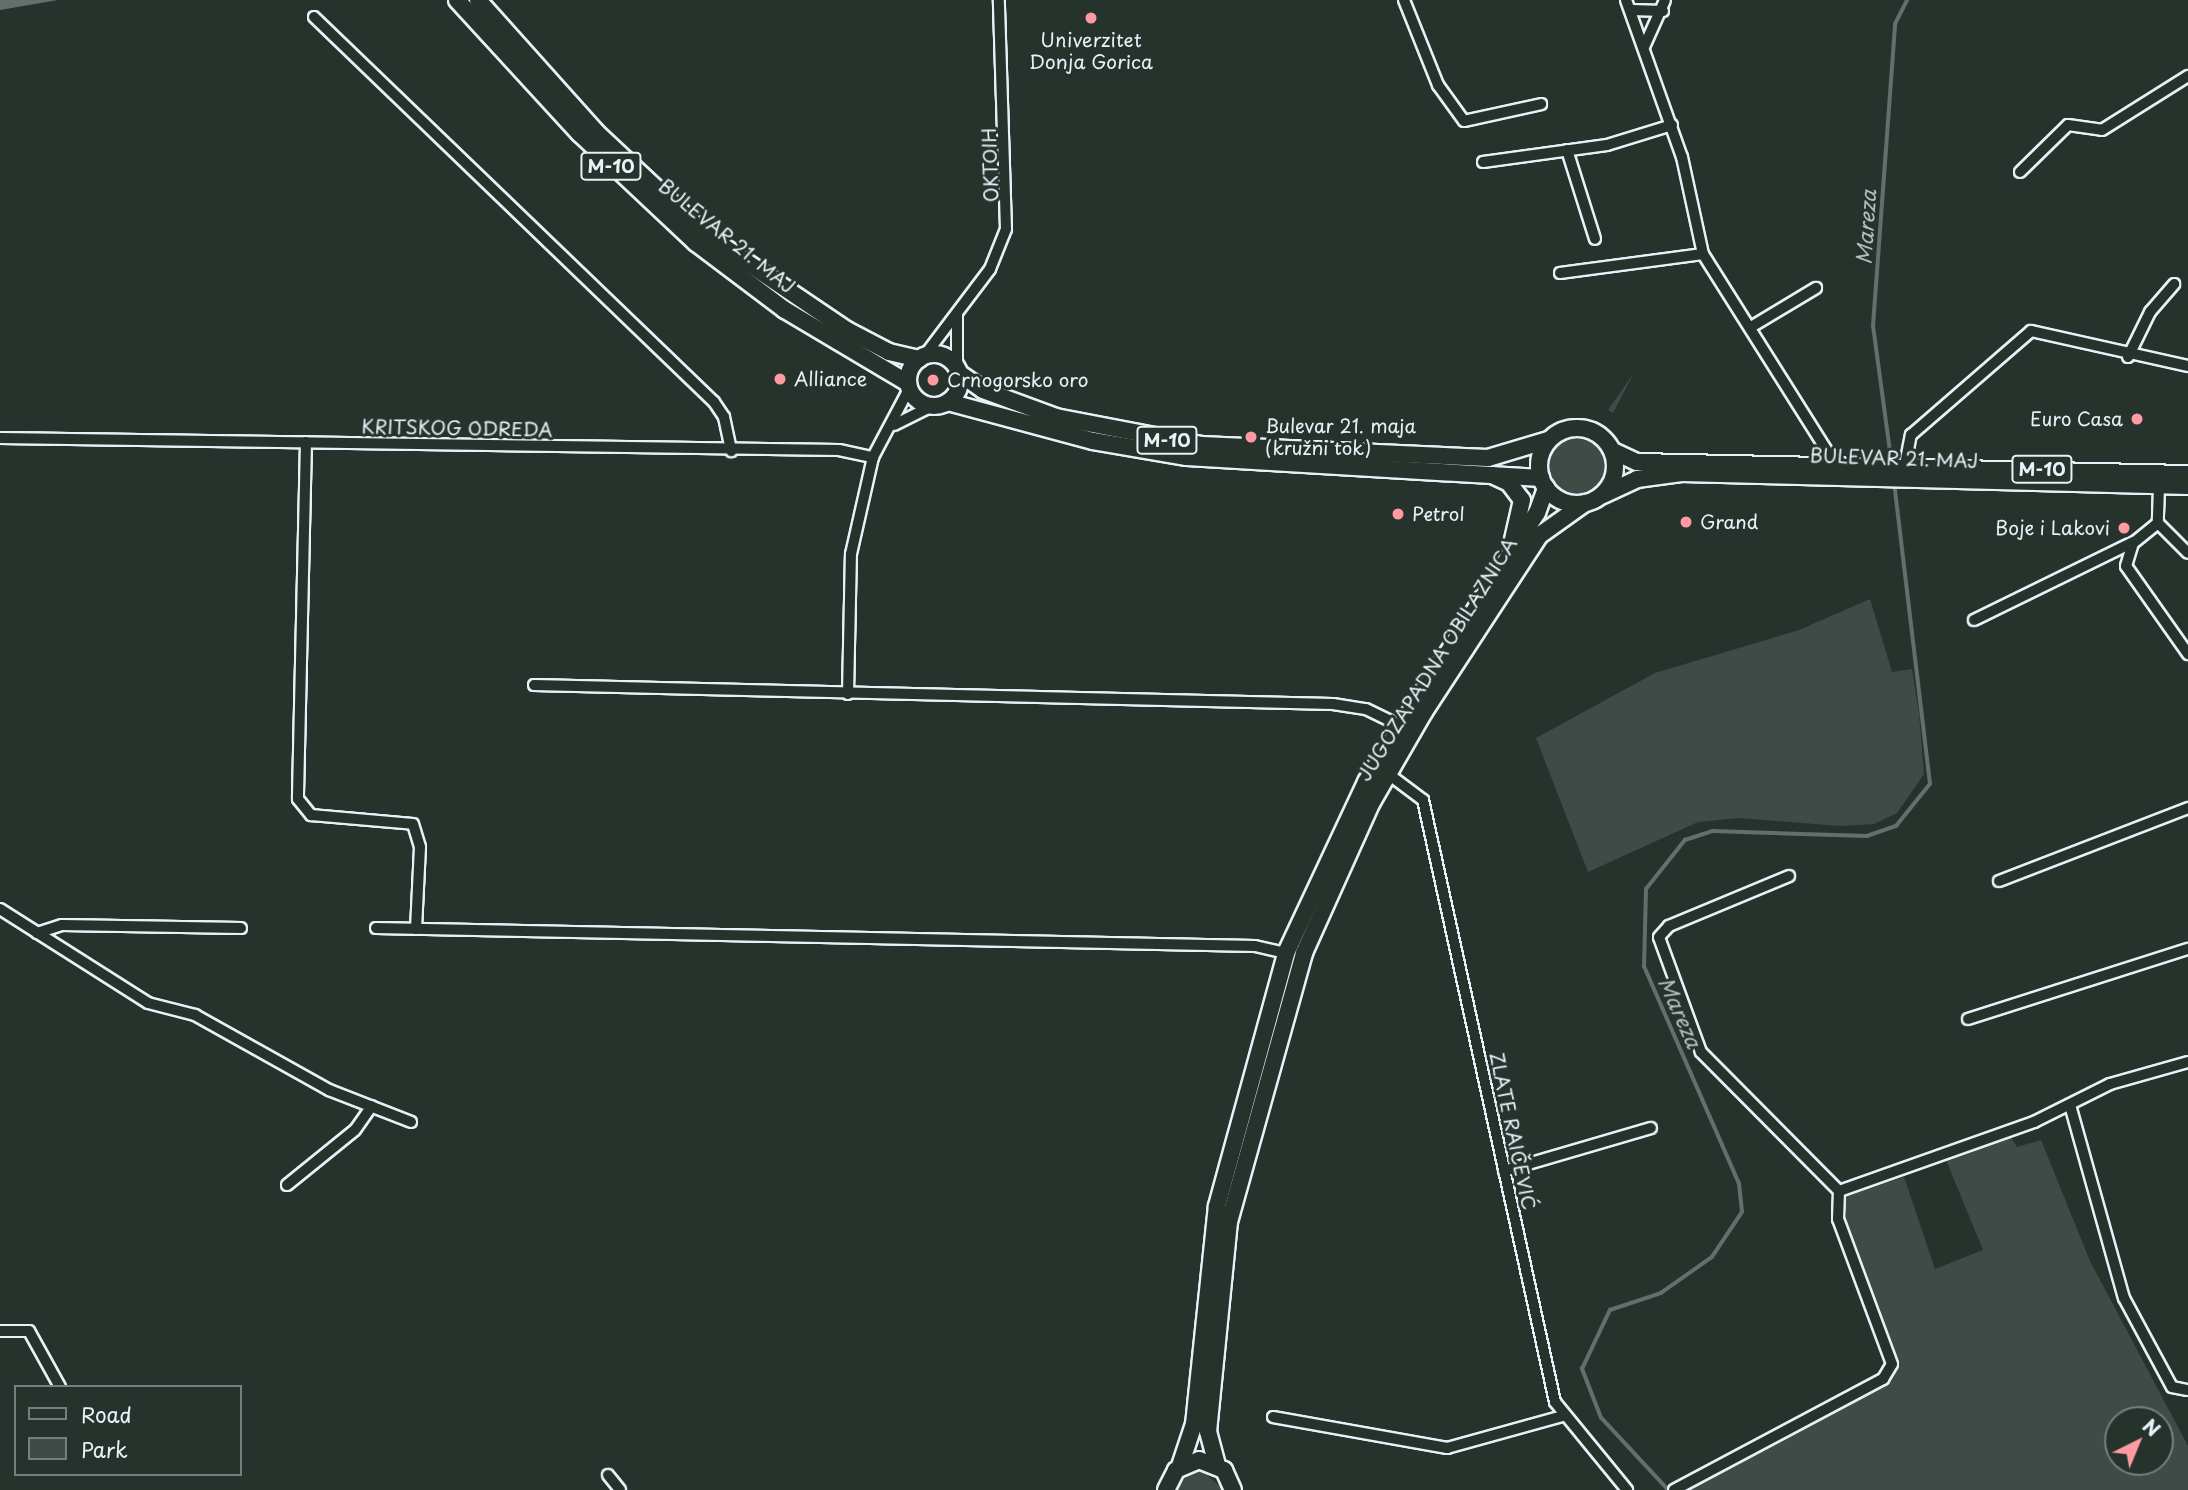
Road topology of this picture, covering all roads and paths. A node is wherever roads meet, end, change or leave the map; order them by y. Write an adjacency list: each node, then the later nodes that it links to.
1 (457, 0): 27 (main road, BULEVAR 21. MAJ / M-10)
2 (478, 0): 23 (main road, BULEVAR 21. MAJ / M-10)
3 (999, 0): 21 (street, OKTOIH)
4 (1404, 0): 11 (street)
5 (1626, 0): 7 (street)
6 (1664, 5): 7 (street); 9 (street)
7 (1632, 10): 9 (street)
8 (314, 17): 33 (street)
9 (1644, 47): 12 (street)
10 (2188, 76): 15 (street)
11 (1541, 104)
12 (1672, 125): 13 (street); 17 (street)
13 (1567, 150): 14 (street); 16 (street)
14 (1483, 162)
15 (2020, 172)
16 (1595, 239)
17 (1703, 254): 18 (street); 22 (street)
18 (1560, 273)
19 (2174, 284): 24 (street)
20 (1816, 288): 22 (street)
21 (957, 315): 23 (street, OKTOIH); 26 (street)
22 (1751, 327): 36 (street)
23 (922, 357): 26 (main road, M-10); 27 (main road)
24 (2128, 357): 25 (street); 37 (street)
25 (2188, 366)
26 (958, 370): 28 (main road); 31 (main road, M-10)
27 (909, 386): 28 (main road, M-10); 29 (street)
28 (940, 404): 29 (street); 38 (main road, M-10)
29 (894, 425): 35 (street)
30 (0, 438): 32 (street, KRITSKOG ODREDA)
31 (1548, 440): 34 (main road, M-10); 40 (main road)
32 (306, 442): 33 (street, KRITSKOG ODREDA); 61 (street)
33 (730, 451): 35 (street, KRITSKOG ODREDA)
34 (1613, 451): 36 (main road, BULEVAR 21. MAJ / M-10); 43 (main road)
35 (873, 457): 52 (street)
36 (1835, 464): 37 (main road, BULEVAR 21. MAJ / M-10)
37 (1905, 465): 39 (main road, BULEVAR 21. MAJ / M-10)
38 (1483, 471): 40 (main road, M-10); 47 (main road)
39 (2188, 474)
40 (1544, 483): 44 (main road, M-10); 47 (main road, JUGOZAPADNA OBILAZNICA)
41 (2188, 486): 42 (main road, BULEVAR 21. MAJ / M-10)
42 (2159, 487): 43 (main road, BULEVAR 21. MAJ / M-10); 45 (street)
43 (1603, 495): 44 (main road, M-10)
44 (1586, 503): 54 (main road, JUGOZAPADNA OBILAZNICA)
45 (2158, 523): 46 (street); 48 (street)
46 (2133, 542): 49 (street); 50 (street)
47 (1513, 550): 53 (main road, JUGOZAPADNA OBILAZNICA)
48 (2188, 553)
49 (1974, 620)
50 (2188, 654)
51 (534, 685): 52 (street)
52 (848, 694): 53 (street)
53 (1399, 725): 64 (main road, JUGOZAPADNA OBILAZNICA)
54 (1387, 773): 71 (street, ZLATE RAIČEVIĆ); 79 (main road, JUGOZAPADNA OBILAZNICA)
55 (2188, 808): 57 (street)
56 (1789, 876): 73 (street)
57 (1999, 881)
58 (0, 909): 62 (street)
59 (241, 928): 62 (street)
60 (376, 928): 61 (street)
61 (416, 929): 64 (street)
62 (37, 933): 68 (street)
63 (2188, 949): 65 (street)
64 (1286, 953): 80 (main road, JUGOZAPADNA OBILAZNICA)
65 (1968, 1019)
66 (2188, 1062): 67 (street)
67 (2070, 1105): 73 (street); 76 (street)
68 (372, 1106): 69 (street); 72 (street)
69 (411, 1122)
70 (1651, 1128): 71 (street)
71 (1504, 1171): 77 (street, ZLATE RAIČEVIĆ)
72 (287, 1185)
73 (1839, 1191): 82 (street)
74 (0, 1331): 75 (street)
75 (59, 1385)
76 (2188, 1390)
77 (1562, 1416): 78 (street); 86 (street, ZLATE RAIČEVIĆ)
78 (1273, 1418)
79 (1217, 1465): 80 (main road); 85 (main road, JUGOZAPADNA OBILAZNICA)
80 (1180, 1466): 84 (main road, JUGOZAPADNA OBILAZNICA)
81 (608, 1475): 83 (street)
82 (1675, 1489)
83 (620, 1490)
84 (1166, 1490)
85 (1233, 1490)
86 (1627, 1490)

